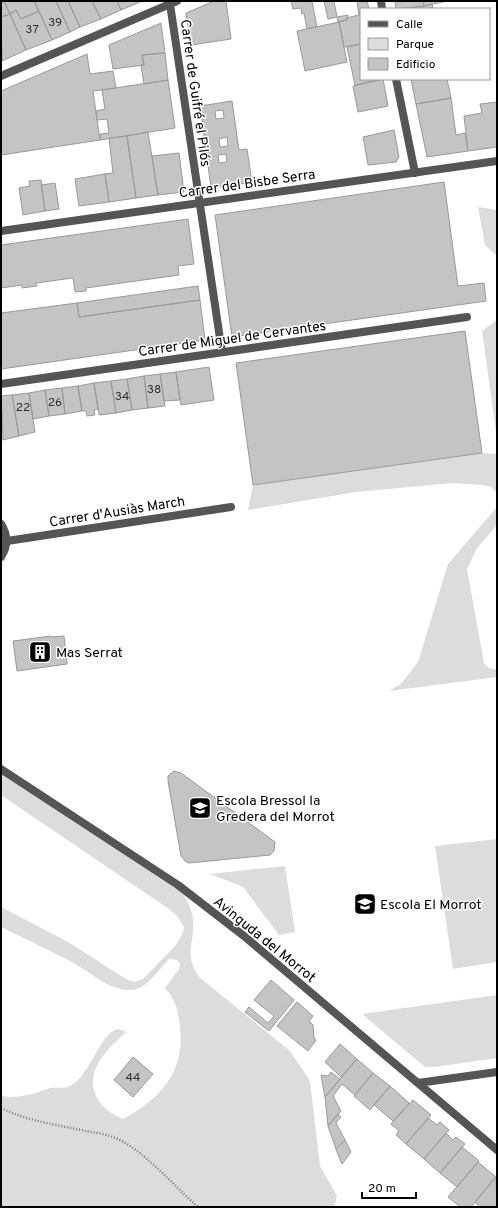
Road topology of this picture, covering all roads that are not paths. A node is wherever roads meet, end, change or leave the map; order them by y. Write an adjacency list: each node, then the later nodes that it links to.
1 (174, 3): 2 (street); 6 (street, Carrer de Guifré el Pilós)
2 (1, 76)
3 (396, 80): 5 (street)
4 (497, 161): 5 (street, Carrer del Bisbe Serra)
5 (415, 172): 6 (street, Carrer del Bisbe Serra)
6 (199, 203): 7 (street, Carrer del Bisbe Serra); 9 (street, Carrer de Guifré el Pilós)
7 (1, 231)
8 (467, 317): 9 (street, Carrer de Miguel de Cervantes)
9 (222, 352): 10 (street, Carrer de Miguel de Cervantes)
10 (1, 384)
11 (231, 506): 13 (street, Carrer d'Ausiàs March)
12 (1, 524): 13 (street)
13 (7, 541): 14 (street)
14 (1, 557)
15 (1, 769): 17 (street, Avinguda del Morrot)
16 (497, 1072): 17 (street)
17 (418, 1083): 18 (street, Avinguda del Morrot)
18 (497, 1150)

